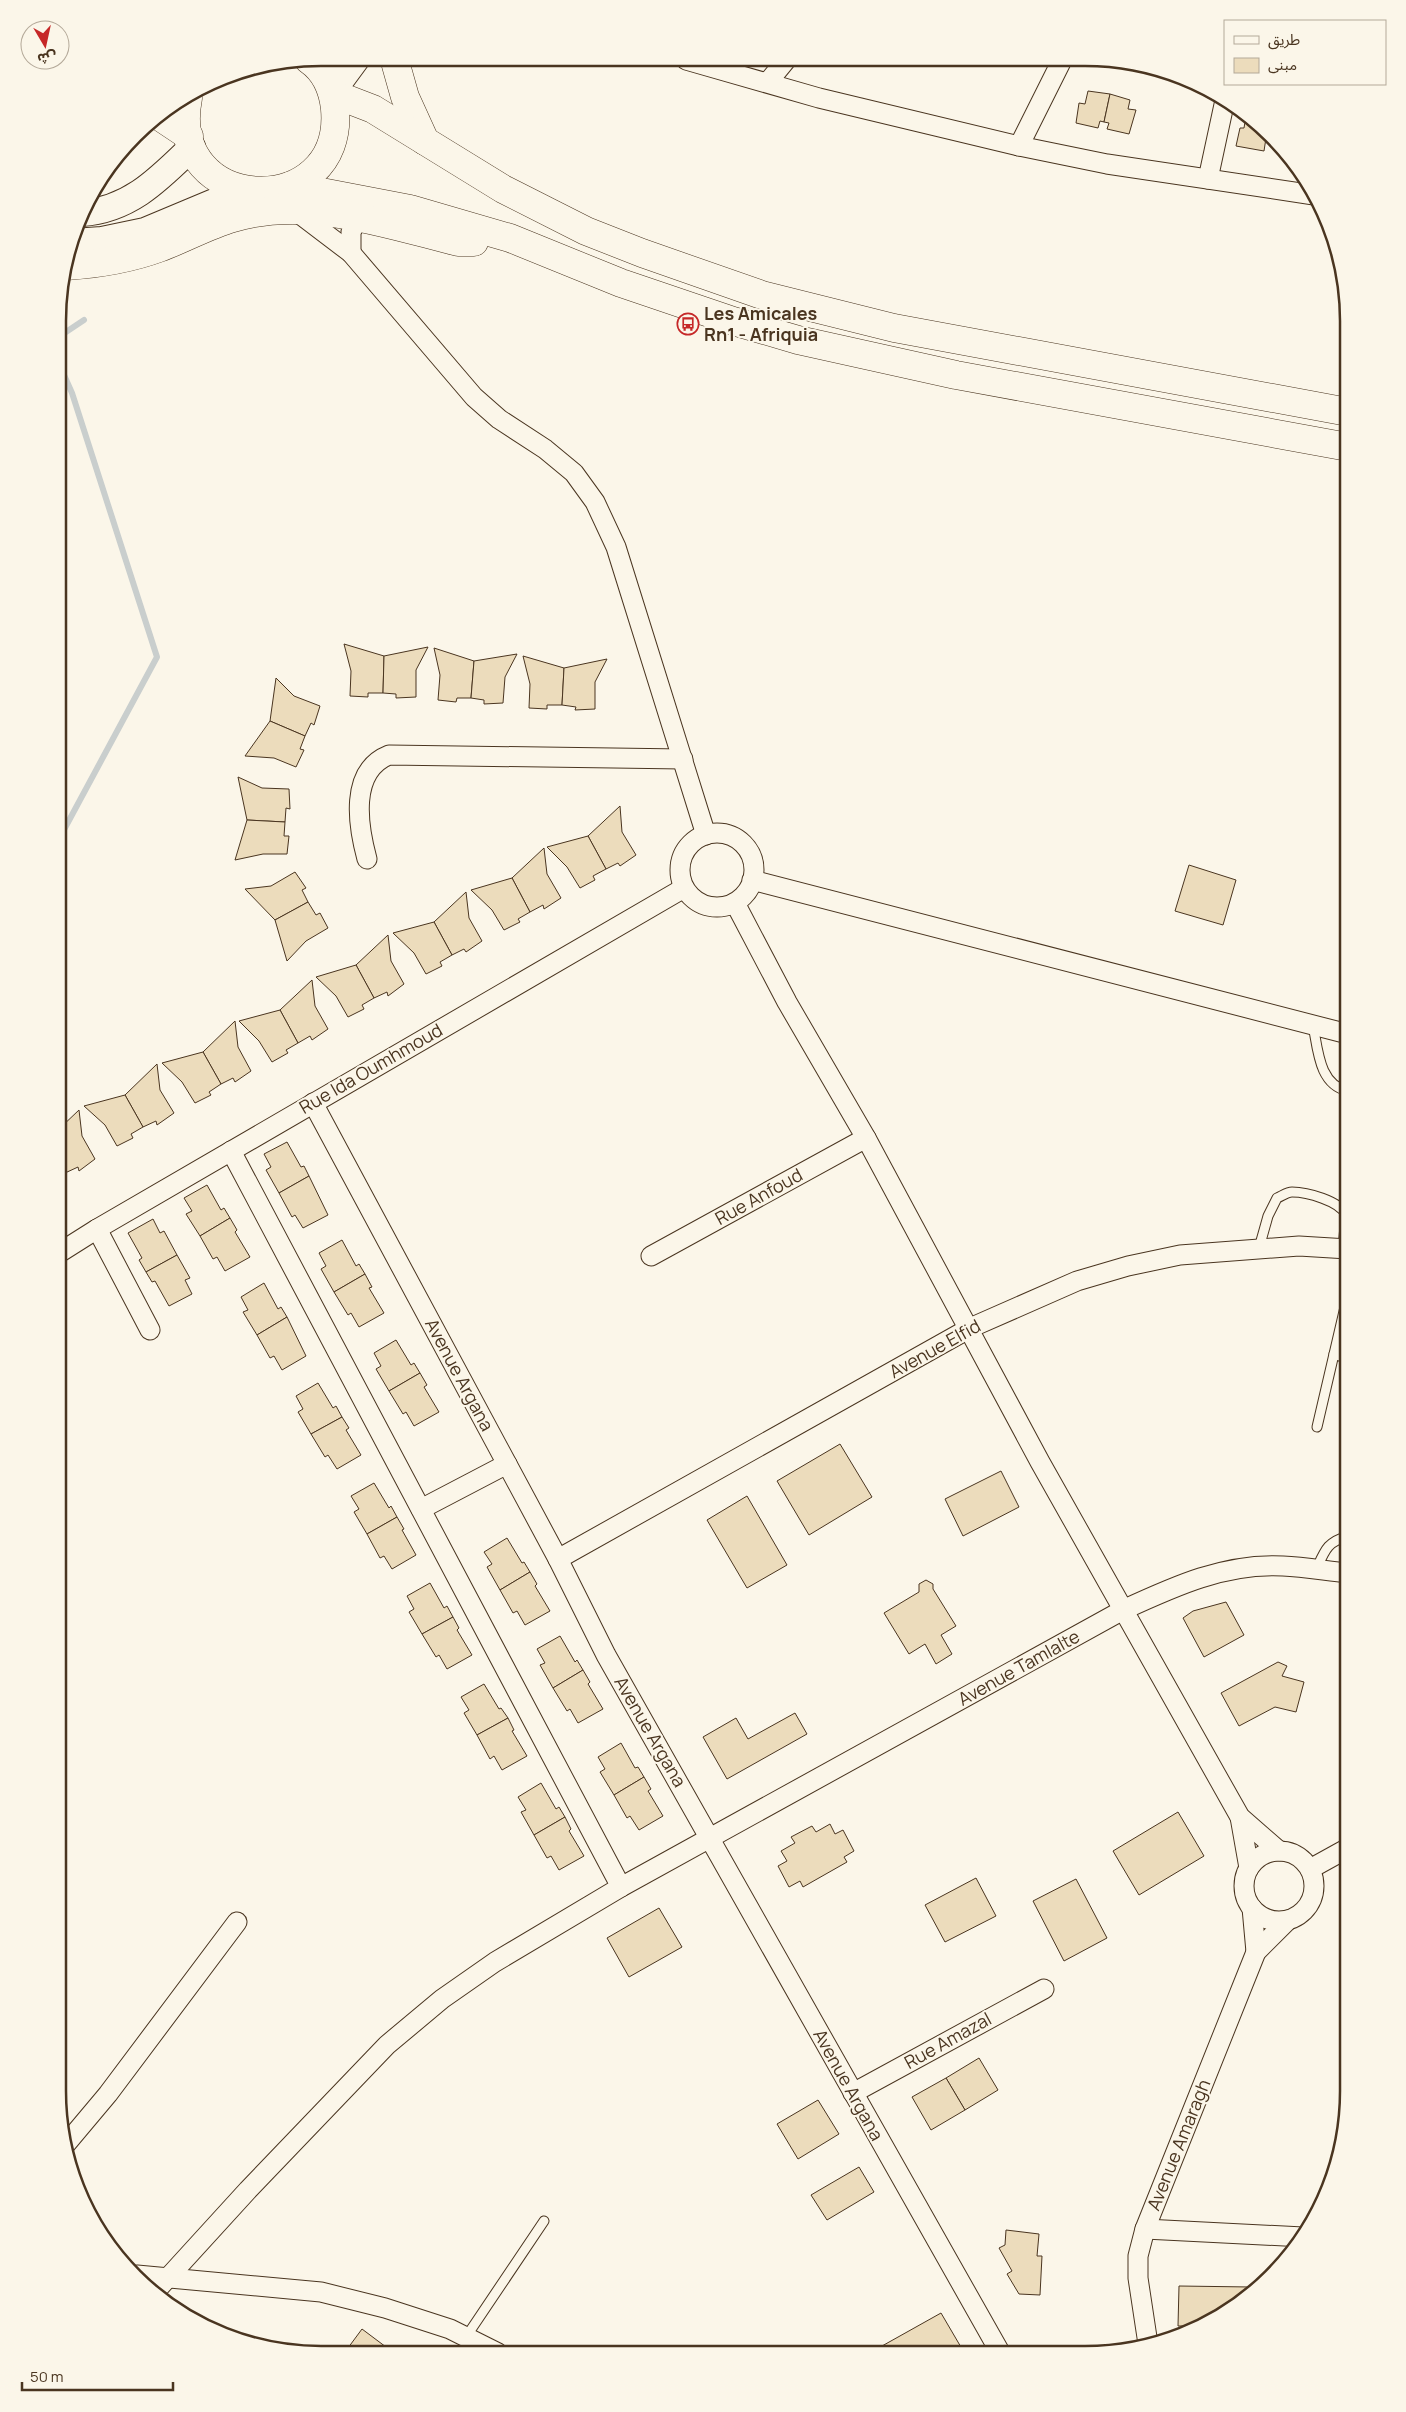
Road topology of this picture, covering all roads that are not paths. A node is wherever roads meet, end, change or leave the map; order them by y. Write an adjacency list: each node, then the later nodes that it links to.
1 (316, 66): 8 (highway)
2 (352, 66): 8 (main road)
3 (396, 66): 12 (highway)
4 (708, 66): 7 (street)
5 (781, 66): 7 (street)
6 (1059, 66): 14 (street)
7 (768, 82): 14 (street)
8 (333, 95): 12 (highway); 18 (highway)
9 (187, 104): 13 (highway)
10 (1224, 107): 15 (street)
11 (164, 120): 13 (highway)
12 (425, 141): 25 (highway)
13 (190, 142): 16 (highway); 19 (main road)
14 (1019, 146): 15 (street)
15 (1208, 179): 17 (street)
16 (244, 190): 18 (highway); 22 (main road)
17 (1306, 195)
18 (292, 198): 20 (highway); 21 (highway); 23 (street); 24 (highway)
19 (92, 211)
20 (358, 218): 21 (highway); 23 (street)
21 (510, 238): 26 (highway)
22 (79, 242)
23 (350, 254): 27 (street)
24 (72, 265)
25 (1340, 411)
26 (1340, 446)
27 (682, 759): 28 (street); 29 (street)
28 (706, 835): 30 (street); 31 (street)
29 (368, 859)
30 (752, 880): 32 (street); 33 (street)
31 (684, 888): 32 (street); 36 (street, Rue Ida Oumhmoud)
32 (735, 903): 37 (street)
33 (1313, 1026): 34 (street); 35 (lane)
34 (1340, 1032)
35 (1340, 1090)
36 (313, 1103): 38 (street, Rue Ida Oumhmoud); 51 (street, Avenue Argana)
37 (866, 1138): 44 (street, Rue Anfoud); 45 (street)
38 (231, 1151): 40 (street, Rue Ida Oumhmoud); 52 (street)
39 (1340, 1208): 42 (lane)
40 (97, 1229): 41 (street, Rue Ida Oumhmoud); 47 (street)
41 (66, 1248)
42 (1259, 1248): 43 (street, Avenue Elfid); 45 (street, Avenue Elfid)
43 (1340, 1249)
44 (651, 1256)
45 (970, 1328): 54 (street, Avenue Elfid); 57 (street)
46 (1340, 1328): 48 (lane)
47 (150, 1330)
48 (1334, 1354): 49 (lane); 50 (lane)
49 (1340, 1356)
50 (1317, 1426)
51 (507, 1464): 52 (street); 54 (street, Avenue Argana)
52 (421, 1509): 64 (street)
53 (1340, 1538): 55 (lane)
54 (558, 1559): 59 (street, Avenue Argana)
55 (1316, 1570): 56 (street, Avenue Tamlalte); 57 (street, Avenue Tamlalte)
56 (1340, 1572)
57 (1123, 1610): 58 (street); 59 (street, Avenue Tamlalte)
58 (1240, 1817): 60 (street); 62 (street)
59 (710, 1838): 64 (street, Avenue Tamlalte); 70 (street, Avenue Argana)
60 (1279, 1851): 62 (street); 63 (street)
61 (1340, 1852): 63 (street)
62 (1249, 1868): 65 (street)
63 (1310, 1869): 66 (street)
64 (621, 1887): 76 (street, Avenue Tamlalte)
65 (1252, 1908): 66 (street); 68 (street, Avenue Amaragh)
66 (1288, 1920): 68 (street, Avenue Amaragh)
67 (237, 1922): 71 (street)
68 (1256, 1952): 73 (street, Avenue Amaragh)
69 (1044, 1989): 70 (street, Rue Amazal)
70 (852, 2093): 81 (street, Avenue Argana)
71 (71, 2139)
72 (544, 2221): 78 (lane)
73 (1145, 2229): 74 (street); 79 (street, Avenue Amaragh)
74 (1294, 2237)
75 (146, 2276): 76 (street)
76 (168, 2278): 77 (street, Avenue Tamlalte); 78 (street)
77 (159, 2288)
78 (466, 2337): 80 (street)
79 (1147, 2338)
80 (484, 2346)
81 (996, 2346)

